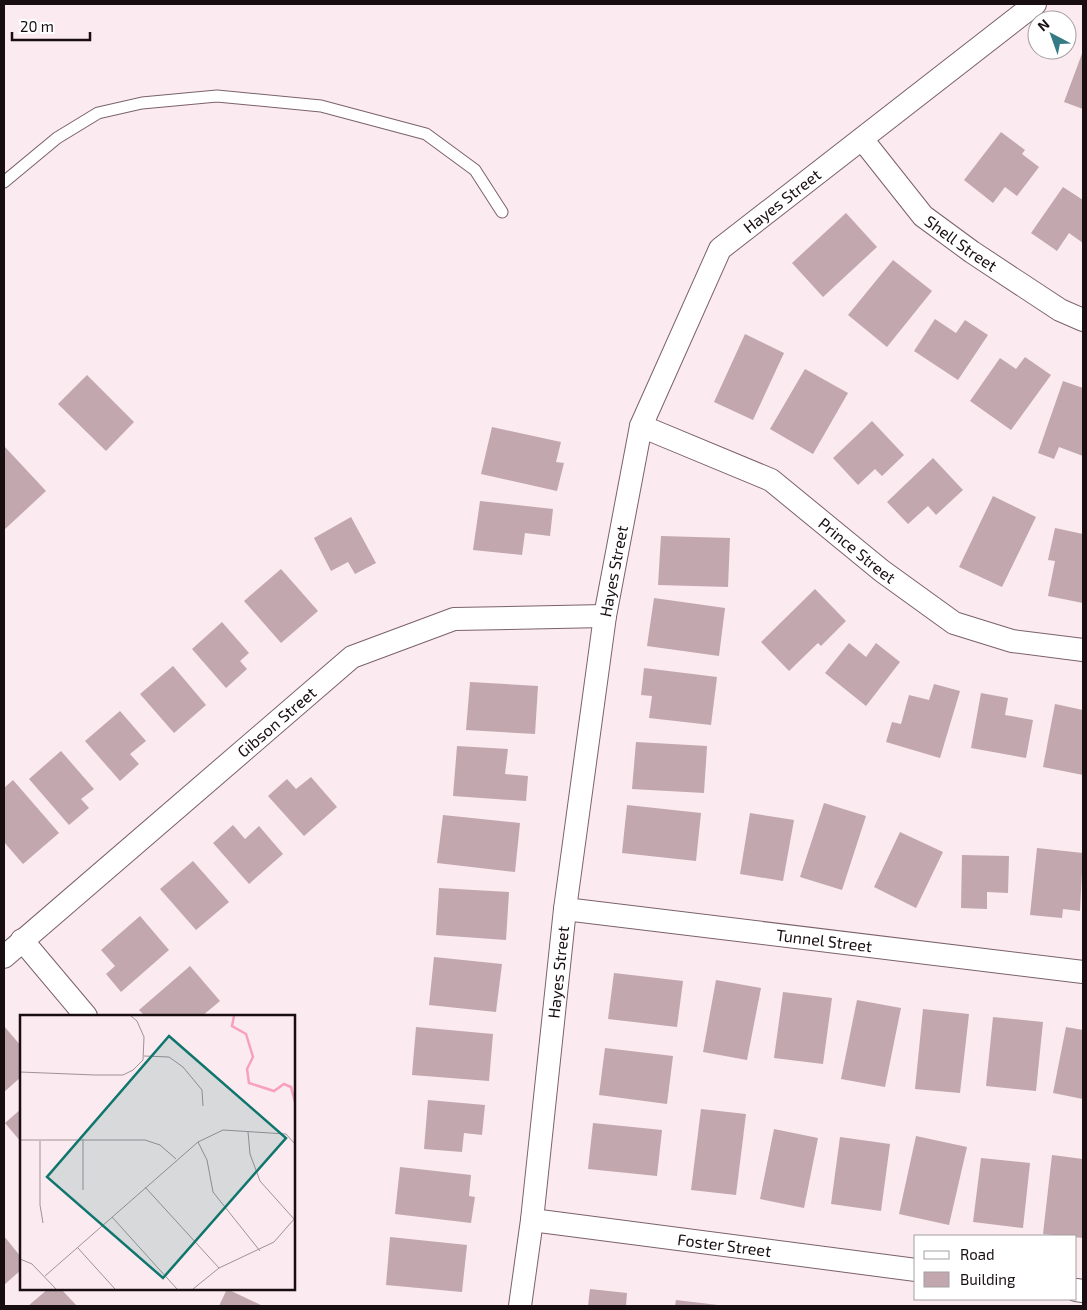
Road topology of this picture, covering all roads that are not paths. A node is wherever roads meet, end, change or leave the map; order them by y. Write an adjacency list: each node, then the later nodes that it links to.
1 (1035, 4): 2 (street, Hayes Street)
2 (862, 140): 5 (street, Shell Street); 6 (street, Hayes Street)
3 (4, 182): 4 (lane)
4 (502, 212)
5 (1083, 320)
6 (641, 426): 7 (street, Hayes Street); 8 (street, Prince Street)
7 (605, 616): 9 (street, Hayes Street); 10 (street, Gibson Street)
8 (1083, 650)
9 (564, 909): 12 (street, Tunnel Street); 14 (street, Hayes Street)
10 (22, 940): 11 (street, Gibson Street); 13 (street)
11 (4, 957)
12 (1083, 972)
13 (85, 1015)
14 (532, 1220): 15 (street, Foster Street); 16 (street, Hayes Street)
15 (914, 1270)
16 (520, 1306)

